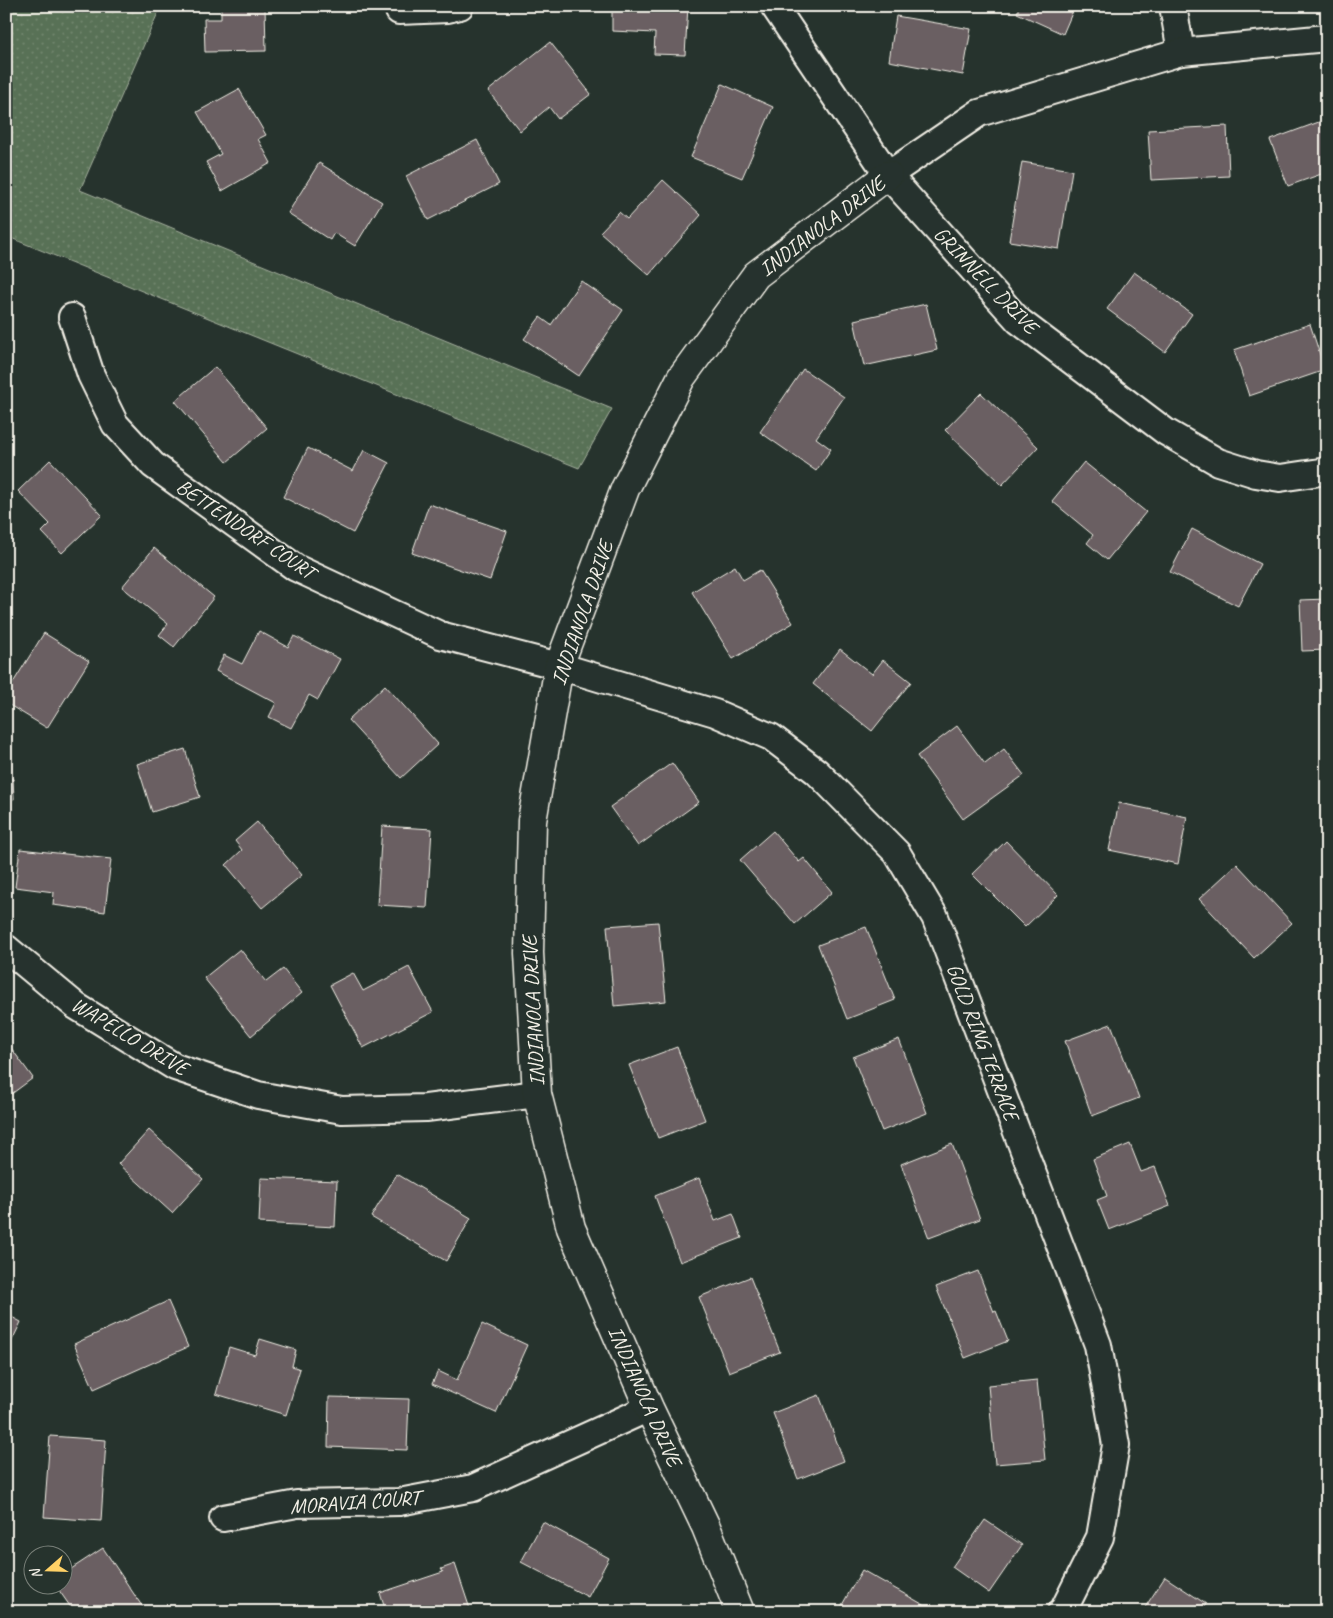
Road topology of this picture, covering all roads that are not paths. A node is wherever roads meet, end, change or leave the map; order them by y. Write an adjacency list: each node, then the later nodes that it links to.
1 (460, 6): 4 (street)
2 (774, 6): 7 (street, GRINNELL DRIVE)
3 (1173, 6): 6 (street)
4 (400, 11)
5 (1327, 38): 6 (street, INDIANOLA DRIVE)
6 (1181, 52): 7 (street, INDIANOLA DRIVE)
7 (888, 175): 9 (street, GRINNELL DRIVE); 10 (street, INDIANOLA DRIVE)
8 (72, 317): 10 (street, BETTENDORF COURT)
9 (1327, 471)
10 (559, 666): 12 (street, INDIANOLA DRIVE); 16 (street, GOLD RING TERRACE)
11 (6, 948): 12 (street, WAPELLO DRIVE)
12 (537, 1094): 13 (street, INDIANOLA DRIVE)
13 (649, 1408): 14 (street, MORAVIA COURT); 15 (street, INDIANOLA DRIVE)
14 (223, 1518)
15 (740, 1612)
16 (1061, 1612)

